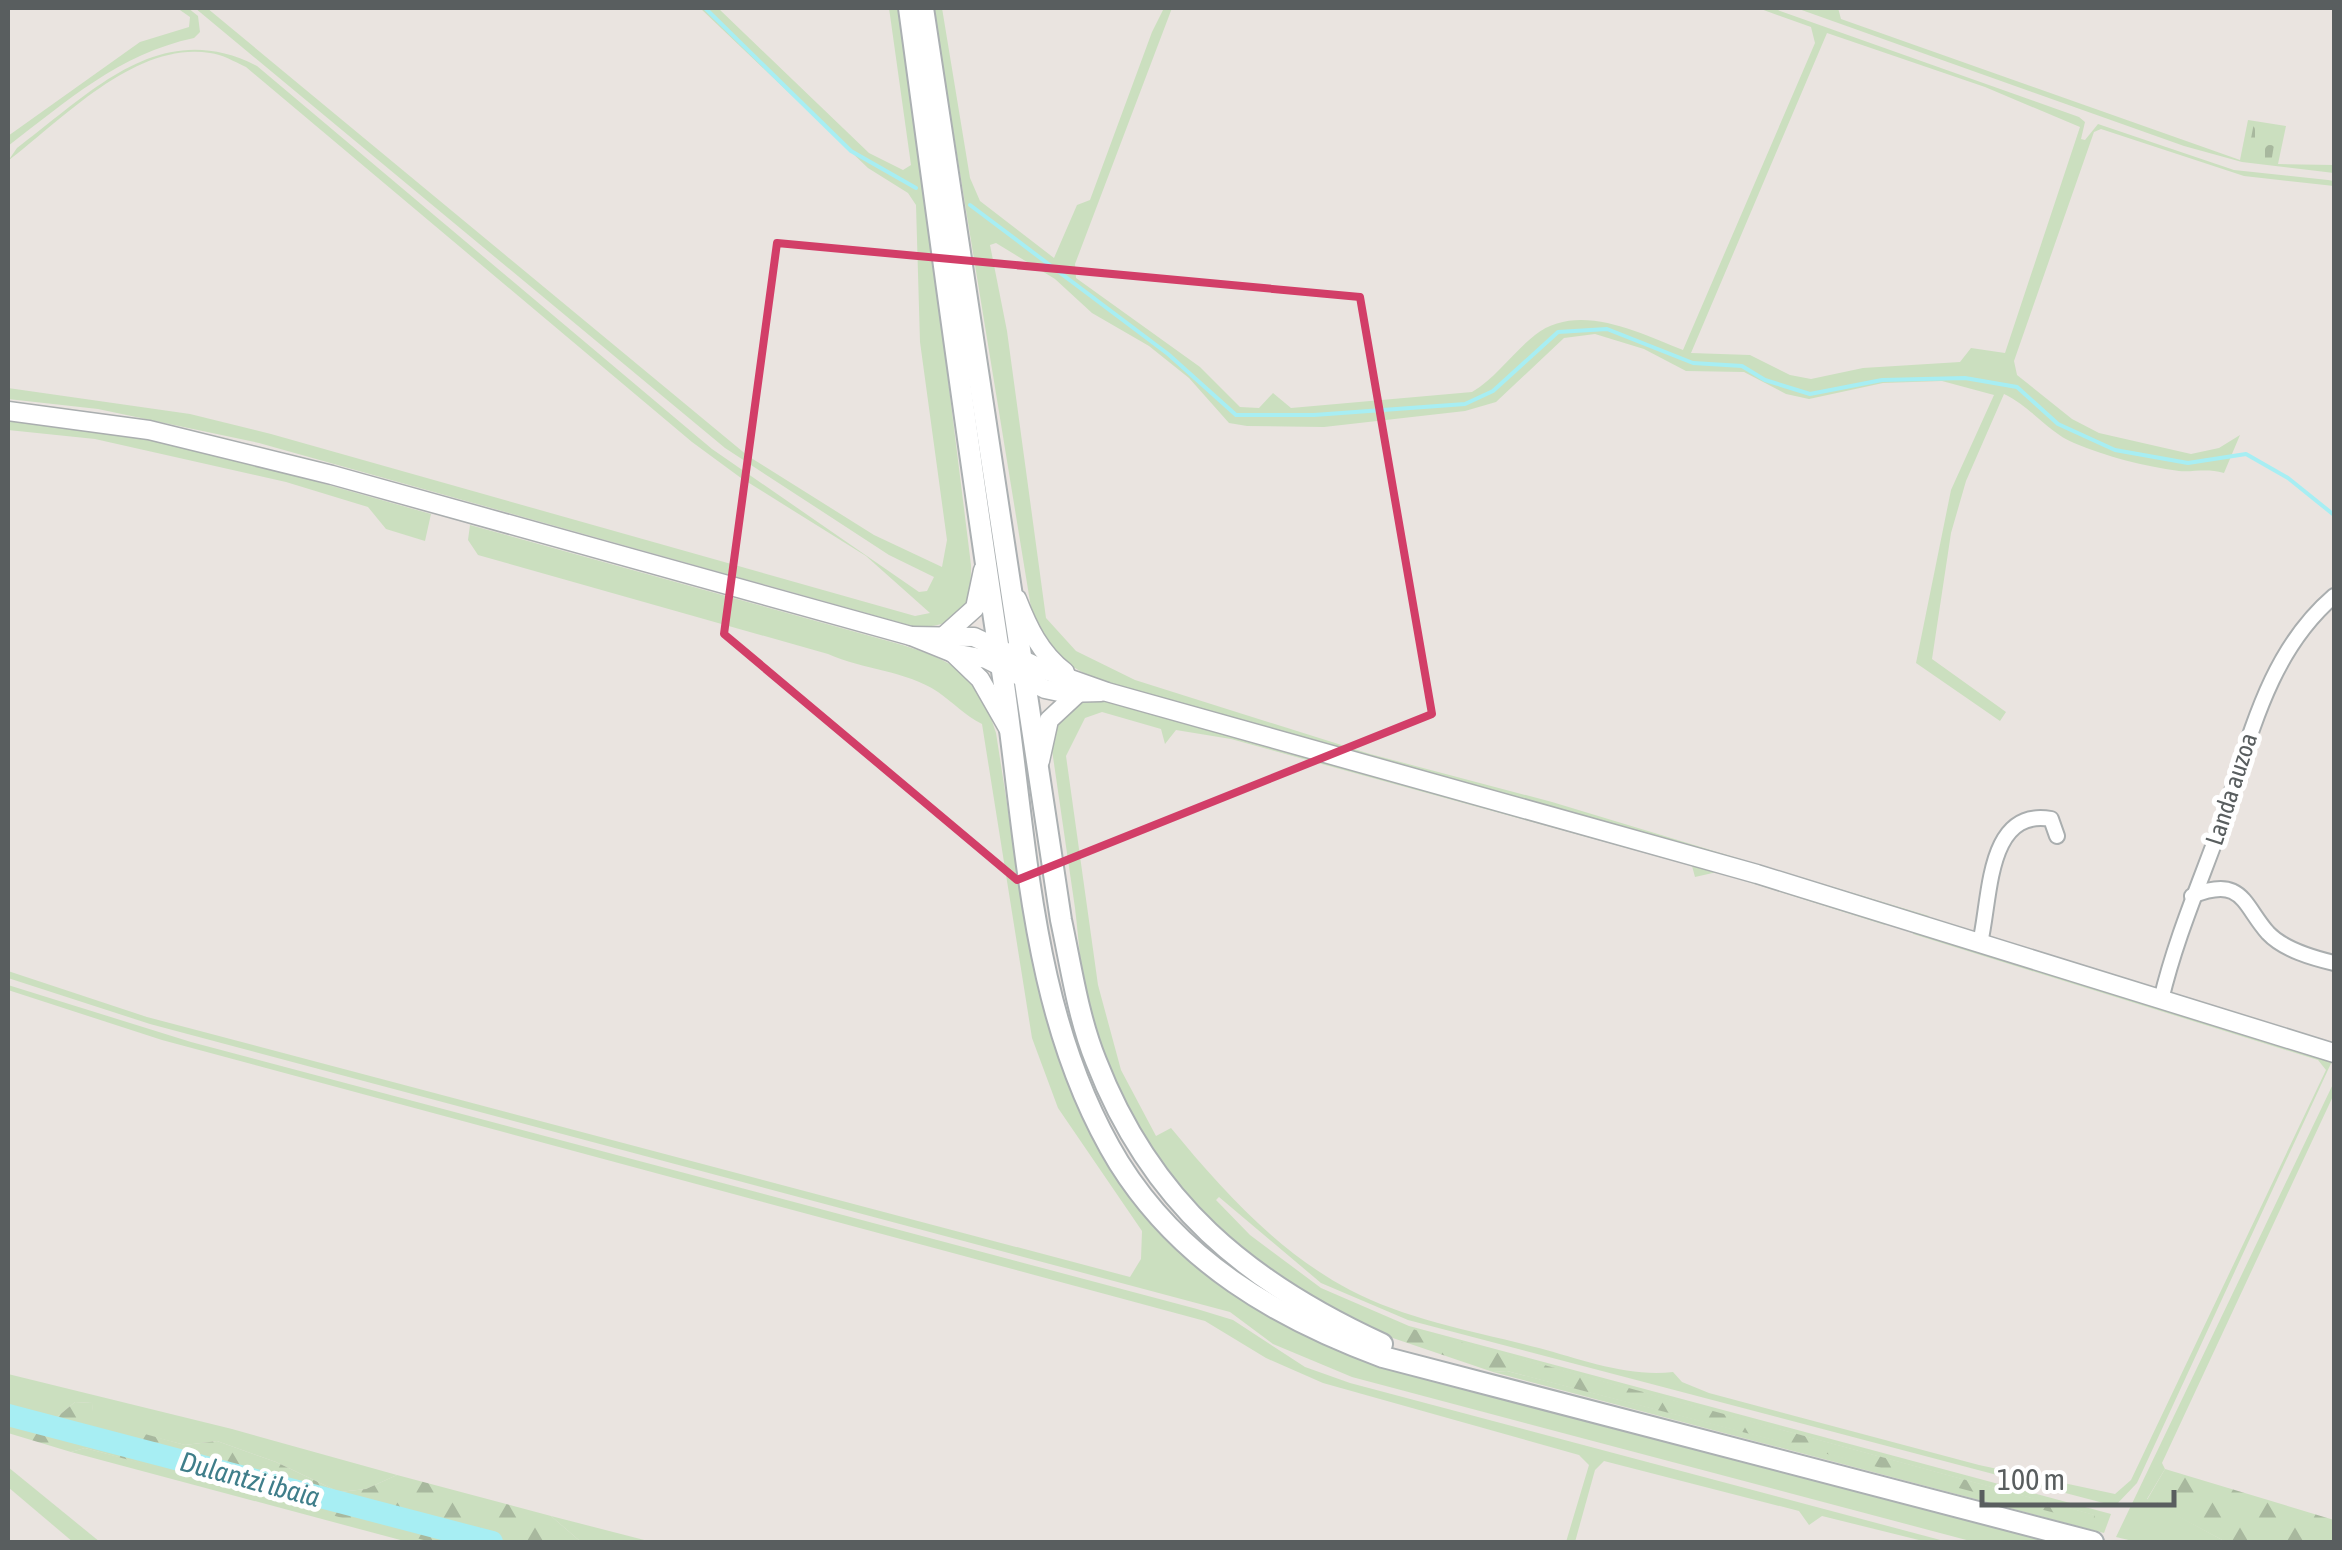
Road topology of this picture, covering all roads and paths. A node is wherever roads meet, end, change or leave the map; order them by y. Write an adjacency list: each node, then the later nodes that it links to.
1 (909, 8): 4 (main road)
2 (924, 8): 5 (main road)
3 (8, 411): 8 (street)
4 (984, 560): 7 (street); 10 (main road)
5 (1013, 589): 10 (main road); 11 (street)
6 (2334, 596): 15 (street, Landa auzoa)
7 (946, 634): 8 (street); 10 (street)
8 (911, 636): 9 (street)
9 (953, 654): 10 (street); 12 (street)
10 (1010, 661): 11 (street); 12 (main road); 13 (main road)
11 (1075, 686): 13 (street); 16 (street)
12 (1010, 733): 20 (main road)
13 (1040, 761): 20 (main road)
14 (2057, 836): 16 (street)
15 (2192, 896): 17 (street); 18 (street, Landa auzoa)
16 (1980, 943): 18 (street)
17 (2334, 963)
18 (2161, 1000): 19 (street)
19 (2334, 1053)
20 (1487, 1382): 21 (main road)
21 (2092, 1542)

